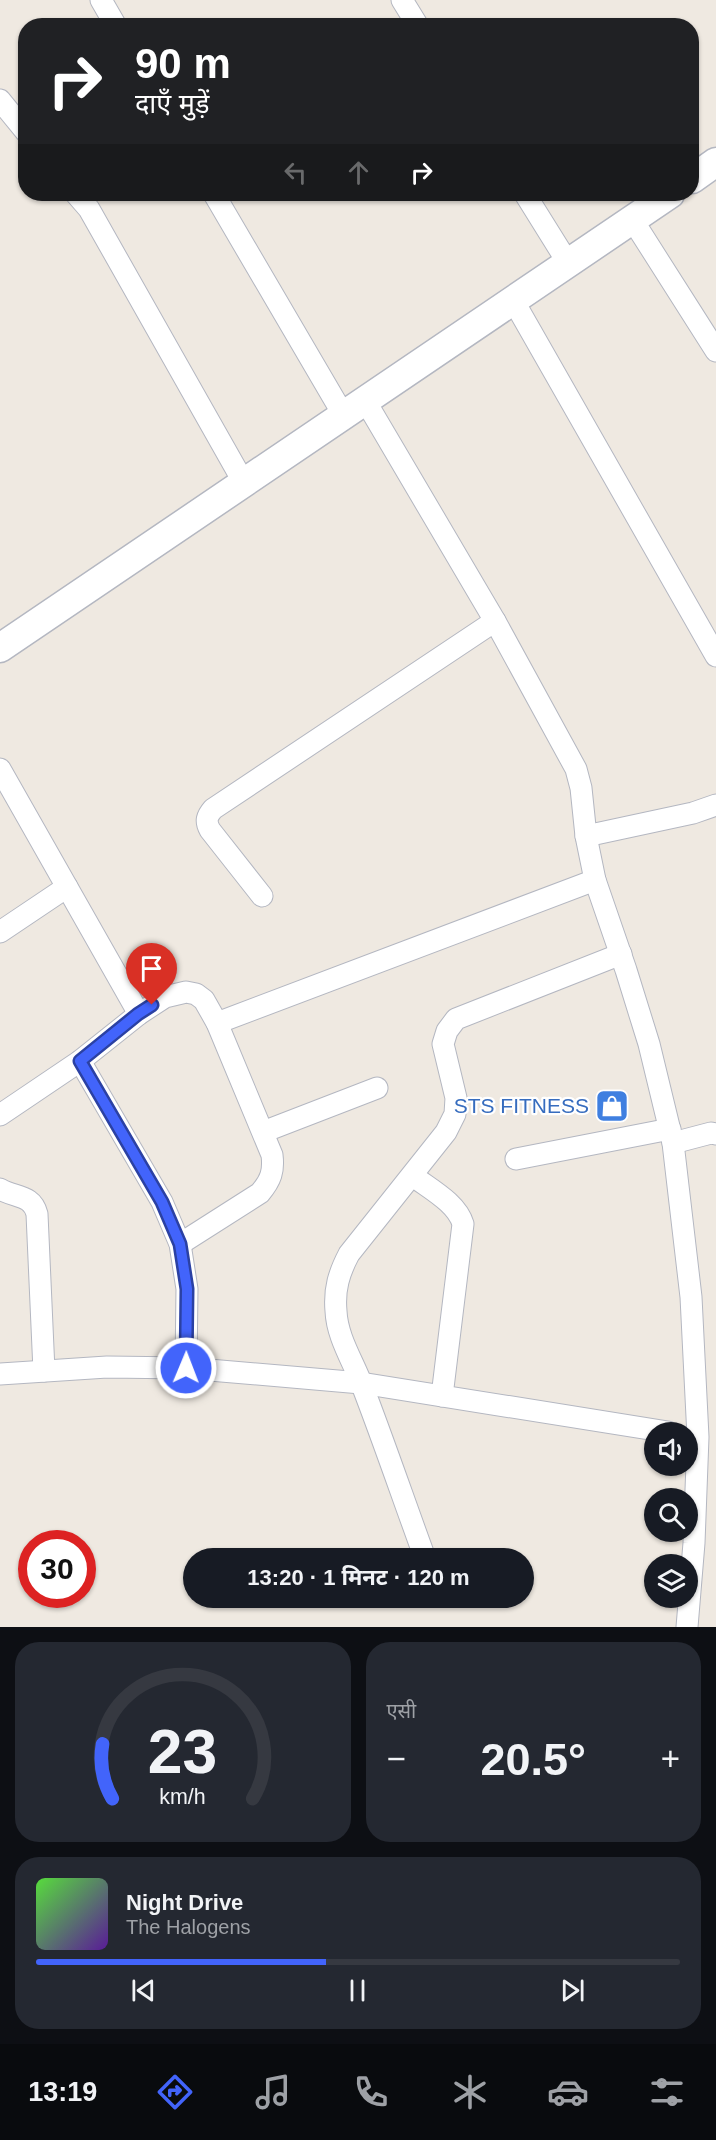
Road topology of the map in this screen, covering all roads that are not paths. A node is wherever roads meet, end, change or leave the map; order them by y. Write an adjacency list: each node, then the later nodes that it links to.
1 (101, 0): 3 (street)
2 (402, 0): 4 (street)
3 (111, 18)
4 (413, 18)
5 (0, 100): 6 (street)
6 (18, 122)
7 (716, 162): 8 (main road)
8 (699, 174)
9 (82, 201): 18 (street)
10 (219, 201): 17 (street)
11 (529, 201): 14 (street)
12 (659, 201): 13 (main road)
13 (632, 219): 14 (main road); 16 (street)
14 (568, 262): 15 (main road)
15 (513, 300): 17 (main road); 21 (street)
16 (716, 351)
17 (355, 409): 18 (main road); 19 (street)
18 (244, 483): 20 (main road)
19 (495, 621): 24 (street); 27 (street)
20 (0, 648)
21 (716, 656)
22 (0, 769): 26 (street)
23 (716, 805): 24 (street)
24 (586, 836): 25 (street)
25 (595, 880): 29 (street); 31 (street)
26 (67, 886): 28 (street); 30 (street)
27 (262, 896)
28 (0, 932)
29 (621, 954): 37 (street); 39 (street)
30 (138, 1014): 31 (street); 32 (street)
31 (217, 1023): 35 (street)
32 (80, 1061): 34 (street); 41 (street)
33 (376, 1088): 35 (street)
34 (0, 1115)
35 (263, 1132): 41 (street)
36 (714, 1132): 37 (street)
37 (671, 1136): 38 (street); 47 (street)
38 (516, 1159)
39 (413, 1176): 45 (street); 46 (street)
40 (0, 1189): 43 (street)
41 (180, 1244): 42 (street)
42 (186, 1368): 43 (street); 45 (street)
43 (44, 1371): 44 (street)
44 (0, 1374)
45 (361, 1383): 46 (street); 50 (street)
46 (442, 1396): 48 (street)
47 (692, 1422)
48 (644, 1428)
49 (693, 1476): 51 (street)
50 (421, 1548)
51 (687, 1627)

